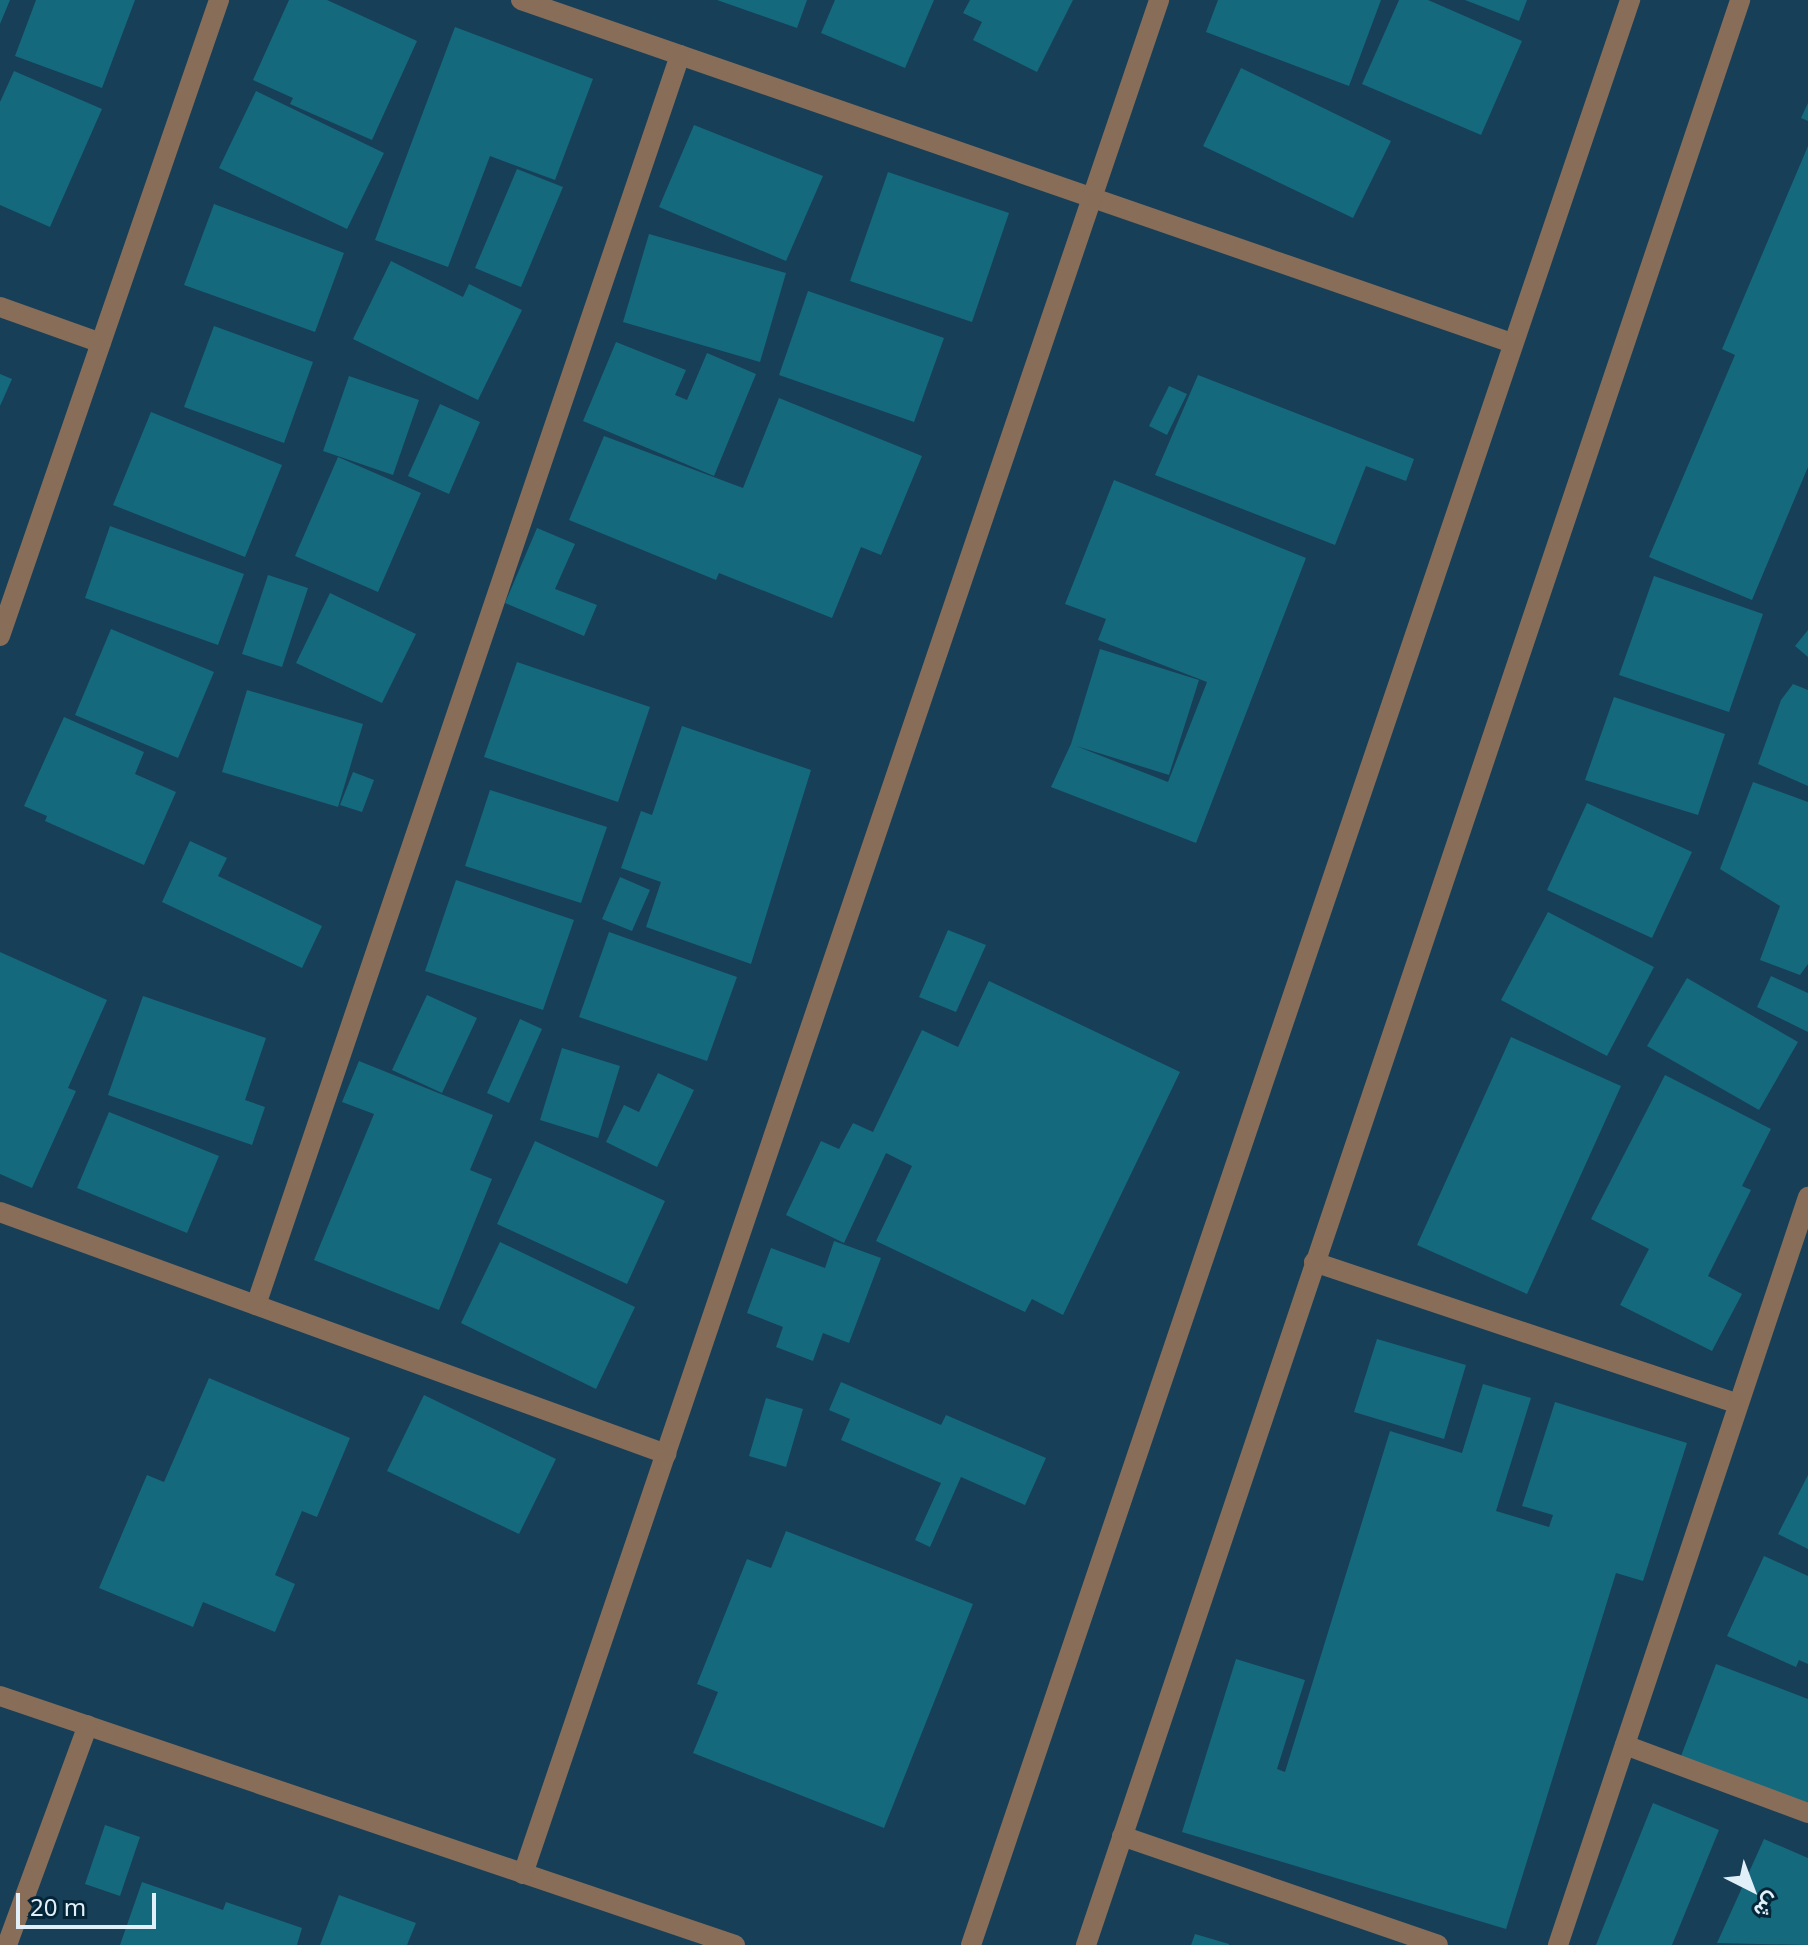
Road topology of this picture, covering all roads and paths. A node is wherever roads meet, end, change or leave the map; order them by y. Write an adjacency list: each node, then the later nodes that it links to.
1 (219, 0): 9 (street)
2 (521, 0): 6 (street)
3 (1159, 0): 7 (street)
4 (1630, 0): 10 (street)
5 (1740, 0): 14 (street)
6 (680, 55): 7 (street); 15 (street)
7 (1094, 199): 10 (street); 17 (street)
8 (0, 307): 9 (street)
9 (101, 343): 11 (street)
10 (1512, 343): 26 (street)
11 (0, 636)
12 (1808, 1197): 16 (street)
13 (0, 1212): 15 (street)
14 (1314, 1262): 16 (street); 22 (street)
15 (256, 1305): 17 (street)
16 (1738, 1404): 20 (street)
17 (666, 1454): 23 (street)
18 (0, 1696): 19 (street)
19 (88, 1725): 23 (street); 24 (street)
20 (1625, 1745): 21 (street); 29 (street)
21 (1808, 1813)
22 (1122, 1836): 27 (street); 28 (street)
23 (523, 1874): 25 (street)
24 (7, 1945)
25 (735, 1945)
26 (971, 1945)
27 (1086, 1945)
28 (1438, 1945)
29 (1558, 1945)

